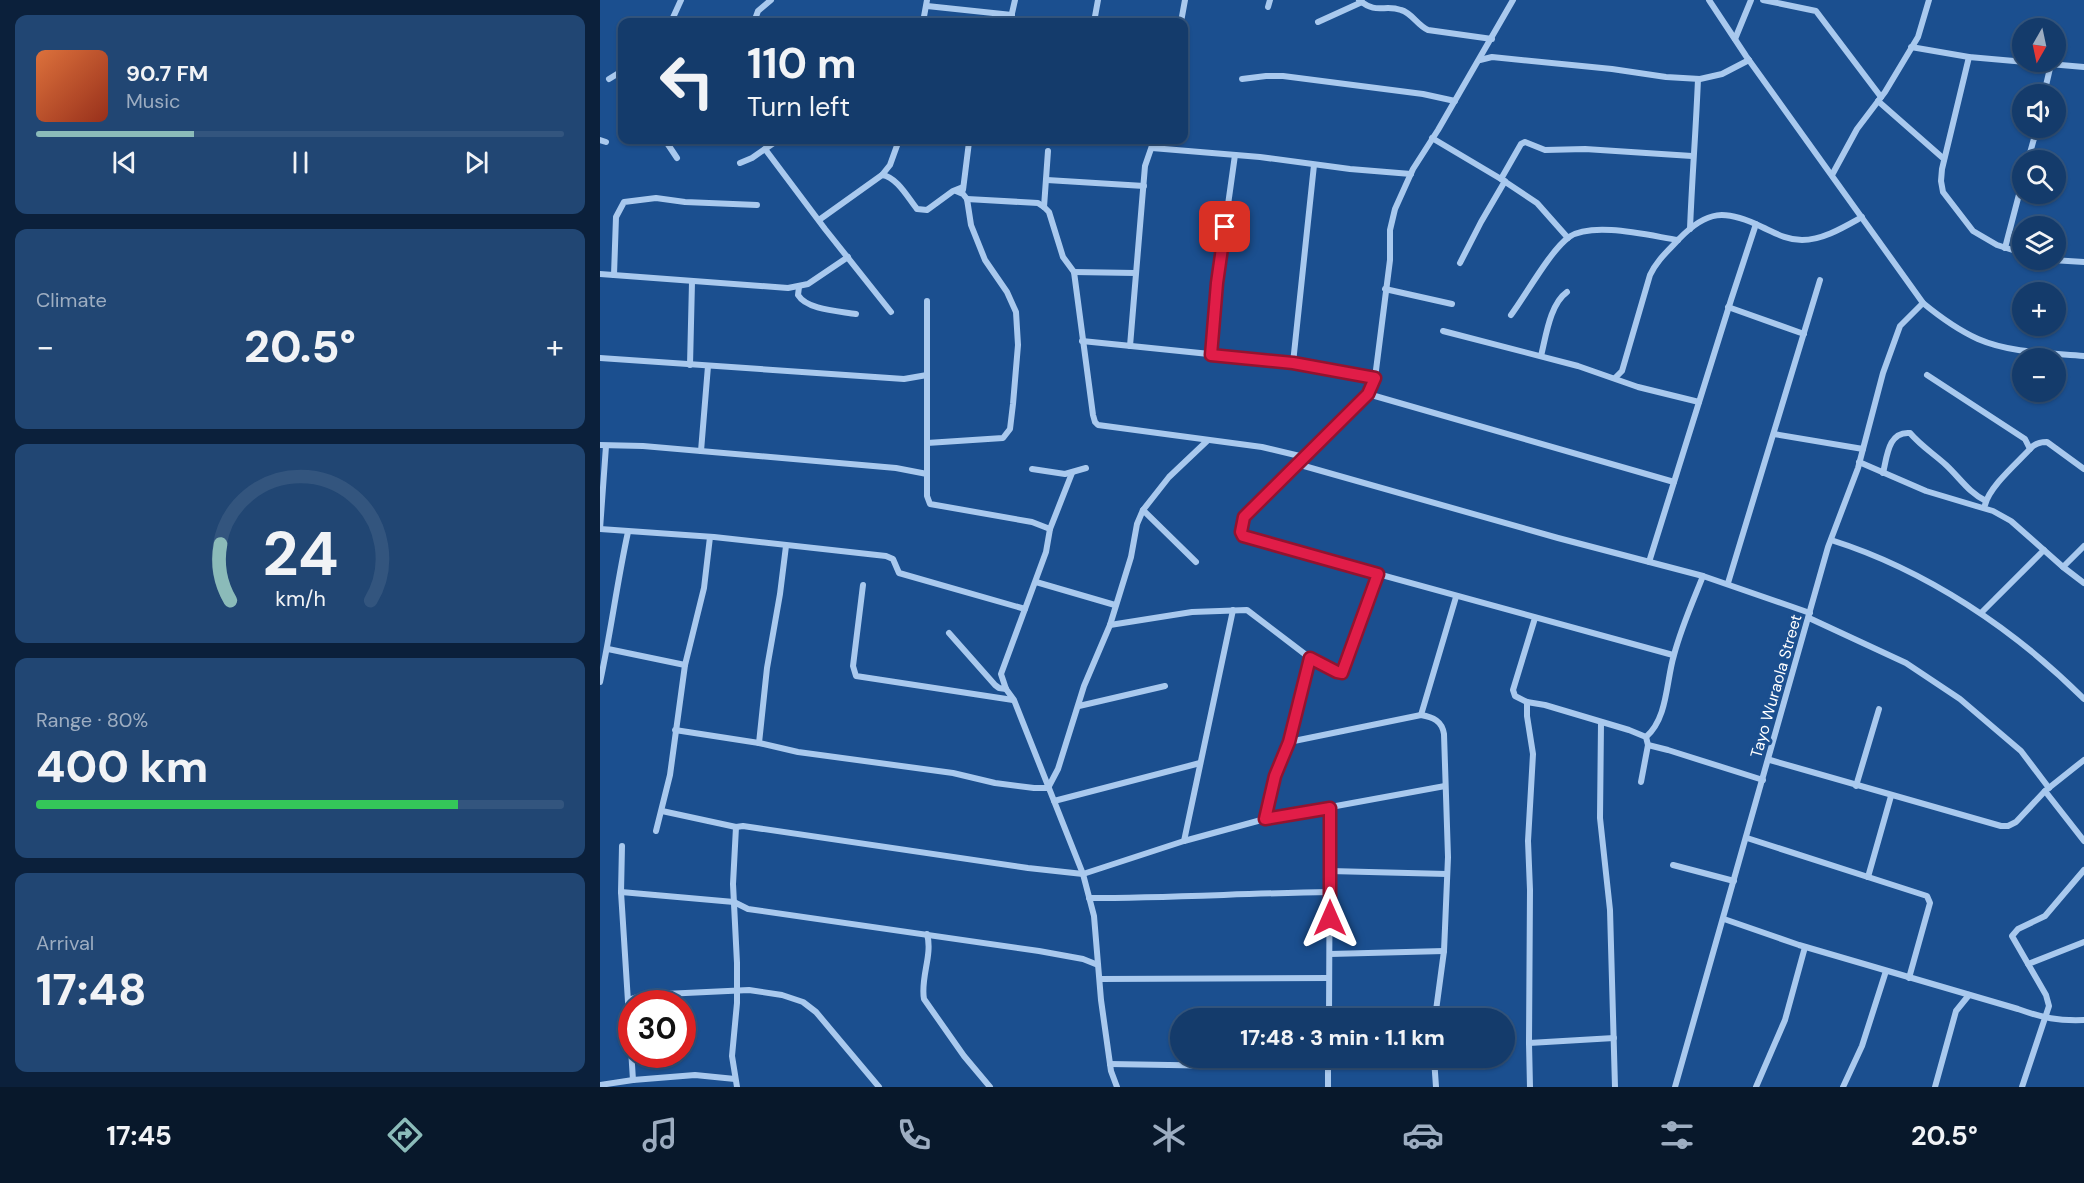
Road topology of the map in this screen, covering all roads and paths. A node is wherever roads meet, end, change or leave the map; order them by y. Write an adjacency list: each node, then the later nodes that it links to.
1 (681, 0): 14 (street)
2 (771, 0): 15 (street)
3 (1015, 0): 13 (street)
4 (1098, 0): 18 (street)
5 (1185, 0): 19 (street)
6 (1513, 0): 21 (street)
7 (1709, 0): 22 (street)
8 (1751, 0): 22 (street)
9 (1763, 0): 36 (street)
10 (1929, 0): 24 (street)
11 (1360, 1): 20 (street); 21 (street)
12 (927, 3): 13 (street); 16 (street)
13 (1012, 15): 17 (street)
14 (673, 18)
15 (755, 18)
16 (925, 18)
17 (1011, 18)
18 (1095, 18)
19 (1182, 18)
20 (1318, 22)
21 (1492, 39): 23 (street)
22 (1735, 39): 28 (street)
23 (1487, 47): 25 (street); 27 (street)
24 (1911, 47): 26 (street); 36 (street)
25 (1492, 57): 27 (street); 35 (street)
26 (1969, 57): 29 (street); 50 (street)
27 (1480, 60): 37 (street)
28 (1749, 60): 35 (street); 55 (street)
29 (2012, 61)
30 (2066, 65): 31 (street)
31 (2084, 67)
32 (618, 73): 33 (street)
33 (609, 79)
34 (1242, 79): 37 (street)
35 (1698, 79): 48 (street)
36 (1880, 99): 50 (street); 55 (street)
37 (1455, 101): 38 (street)
38 (1432, 138): 53 (street); 57 (street)
39 (668, 144): 49 (street)
40 (772, 144): 45 (street)
41 (898, 144): 54 (street)
42 (969, 144): 59 (street)
43 (1153, 144): 44 (street)
44 (1152, 148): 47 (street); 58 (street)
45 (765, 149): 51 (street); 64 (street)
46 (1048, 151): 56 (street)
47 (1235, 155): 52 (street); 95 (street)
48 (1692, 156): 57 (street); 66 (street)
49 (677, 158)
50 (1944, 159): 69 (street)
51 (740, 163)
52 (1314, 165): 53 (street); 99 (street)
53 (1410, 174): 82 (street)
54 (882, 175): 59 (street); 64 (street)
55 (1832, 175): 63 (street)
56 (1047, 180): 58 (street); 62 (street)
57 (1503, 180): 67 (street); 74 (street)
58 (1144, 186): 76 (street)
59 (962, 193): 62 (street); 112 (street)
60 (2017, 204): 69 (street)
61 (757, 205): 78 (street)
62 (1044, 207): 75 (street)
63 (1862, 217): 65 (street); 85 (street)
64 (819, 220): 71 (street)
65 (1756, 224): 66 (street); 87 (street)
66 (1690, 229): 68 (street)
67 (1568, 238): 68 (street); 90 (street)
68 (1678, 240): 102 (street)
69 (2005, 248): 70 (street)
70 (2012, 250)
71 (848, 257): 81 (street); 88 (street)
72 (2066, 261): 73 (street)
73 (2084, 262)
74 (1460, 263)
75 (1074, 272): 76 (street); 93 (street)
76 (1135, 273): 94 (street)
77 (600, 274): 78 (street)
78 (614, 275): 80 (street)
79 (1820, 280): 92 (street)
80 (692, 282): 81 (street); 100 (street)
81 (799, 287): 89 (street)
82 (1385, 289): 86 (street); 105 (street)
83 (1567, 292): 96 (street)
84 (927, 301): 103 (street)
85 (1923, 303): 97 (street); 114 (street, Tayo Wuraola Street)
86 (1452, 304)
87 (1728, 307): 92 (street); 109 (street)
88 (891, 312)
89 (856, 314)
90 (1511, 315)
91 (1443, 331): 96 (street)
92 (1804, 334): 110 (street)
93 (1082, 341): 94 (street); 111 (street)
94 (1130, 346): 95 (street)
95 (1211, 355): 99 (street)
96 (1541, 356): 106 (street)
97 (2084, 356)
98 (600, 358): 100 (street)
99 (1293, 363): 105 (street)
100 (690, 365): 101 (street)
101 (708, 366): 103 (street); 116 (street)
102 (1622, 371): 106 (street); 107 (street)
103 (927, 375): 112 (street)
104 (1927, 375): 115 (street)
105 (1375, 378): 108 (street)
106 (1615, 378): 107 (street)
107 (1625, 382): 109 (street)
108 (1368, 394): 117 (street); 126 (street)
109 (1699, 402): 126 (street)
110 (1774, 434): 114 (street); 144 (street)
111 (1207, 441): 117 (street); 129 (street)
112 (927, 443): 125 (street)
113 (603, 446): 116 (street); 130 (street)
114 (1863, 449): 118 (street, Tayo Wuraola Street)
115 (2030, 449): 122 (street); 127 (street)
116 (701, 451): 125 (street)
117 (1305, 457): 119 (street)
118 (1859, 462): 123 (street); 134 (street, Tayo Wuraola Street)
119 (1297, 464): 139 (street); 141 (street)
120 (1086, 468): 124 (street)
121 (1032, 469): 124 (street)
122 (2084, 469)
123 (1883, 472): 127 (street); 128 (street)
124 (1072, 473): 131 (street)
125 (927, 474): 131 (street)
126 (1674, 482): 139 (street)
127 (1986, 501): 128 (street)
128 (1986, 509): 137 (street)
129 (1143, 510): 138 (street); 148 (street)
130 (600, 529): 132 (street)
131 (1050, 529): 143 (street)
132 (628, 532): 133 (street); 156 (street)
133 (710, 537): 135 (street); 159 (street)
134 (1831, 540): 151 (street); 152 (street, Tayo Wuraola Street)
135 (786, 546): 149 (street); 173 (street)
136 (2084, 546): 140 (street)
137 (2044, 550): 140 (street); 151 (street)
138 (1196, 562)
139 (1649, 562): 142 (street)
140 (2063, 567): 145 (street)
141 (1378, 574): 147 (street); 158 (street)
142 (1703, 576): 144 (street); 157 (street)
143 (1035, 582): 148 (street); 149 (street)
144 (1728, 583): 152 (street)
145 (2084, 583)
146 (863, 585): 164 (street)
147 (1456, 597): 153 (street); 168 (street)
148 (1115, 605): 154 (street)
149 (1025, 609): 162 (street)
150 (1233, 610): 154 (street); 158 (street); 177 (street)
151 (1981, 613): 163 (street)
152 (1809, 615): 175 (street, Tayo Wuraola Street); 183 (street)
153 (1535, 618): 157 (street); 165 (street)
154 (1110, 625): 166 (street)
155 (949, 633): 162 (street)
156 (608, 649): 159 (street); 160 (street)
157 (1673, 655): 171 (street)
158 (1310, 658): 172 (street)
159 (685, 664): 170 (street)
160 (600, 682)
161 (1165, 686): 166 (street)
162 (1006, 689): 164 (street)
163 (2084, 699)
164 (1014, 700): 182 (street)
165 (1527, 702): 169 (street); 231 (street)
166 (1079, 706): 182 (street)
167 (1879, 709): 181 (street)
168 (1421, 715): 172 (street); 180 (street)
169 (1601, 723): 171 (street); 230 (street)
170 (675, 730): 173 (street); 187 (street)
171 (1646, 737): 174 (street)
172 (1289, 742): 188 (street)
173 (759, 743): 182 (street)
174 (1648, 745): 178 (street); 179 (street)
175 (1770, 760): 178 (street, Tayo Wuraola Street); 181 (street)
176 (2084, 760): 183 (street)
177 (1200, 763): 185 (street); 192 (street)
178 (1763, 780): 191 (street, Tayo Wuraola Street)
179 (1641, 782)
180 (1445, 786): 186 (street); 199 (street)
181 (1856, 786): 184 (street)
182 (1048, 788): 185 (street)
183 (2047, 790): 184 (street); 193 (street)
184 (1891, 796): 200 (street)
185 (1054, 801): 198 (street)
186 (1330, 808): 188 (street); 197 (street)
187 (662, 811): 189 (street); 190 (street)
188 (1265, 819): 192 (street)
189 (736, 827): 198 (street); 205 (street)
190 (656, 831)
191 (1747, 838): 200 (street); 201 (street, Tayo Wuraola Street)
192 (1184, 841): 198 (street)
193 (2084, 841)
194 (622, 846): 202 (street)
195 (1673, 865): 201 (street)
196 (2084, 870): 216 (street)
197 (1330, 871): 199 (street); 203 (street)
198 (1083, 874): 204 (street)
199 (1447, 874): 212 (street)
200 (1868, 876): 220 (street)
201 (1734, 882): 206 (street, Tayo Wuraola Street)
202 (621, 892): 205 (street); 222 (street)
203 (1330, 892): 204 (street); 214 (street)
204 (1089, 898): 213 (street)
205 (734, 902): 207 (street); 223 (street)
206 (1724, 919): 211 (street); 248 (street, Tayo Wuraola Street)
207 (927, 934): 208 (street); 210 (street)
208 (938, 936): 210 (street); 215 (street)
209 (2084, 942): 216 (street)
210 (930, 943): 242 (street)
211 (1805, 947): 218 (street); 249 (street)
212 (1444, 951): 214 (street); 227 (street)
213 (1097, 952): 215 (street); 217 (street)
214 (1330, 954): 219 (street)
215 (1083, 959): 217 (street)
216 (2028, 964): 228 (street)
217 (1098, 965): 221 (street)
218 (1886, 971): 220 (street); 250 (street)
219 (1329, 978): 221 (street); 226 (street)
220 (1909, 978): 225 (street)
221 (1100, 979): 232 (street)
222 (627, 990)
223 (737, 992): 224 (street); 237 (street); 241 (street)
224 (696, 993)
225 (1969, 995): 228 (street); 251 (street)
226 (1329, 1008)
227 (1436, 1008)
228 (2046, 1018): 229 (street); 252 (street)
229 (2084, 1020)
230 (1614, 1038): 231 (street); 247 (street)
231 (1529, 1043): 246 (street)
232 (1110, 1064): 233 (street); 243 (street)
233 (1170, 1065)
234 (632, 1068): 238 (street)
235 (1328, 1068): 244 (street)
236 (1435, 1068): 245 (street)
237 (735, 1079): 238 (street); 240 (street)
238 (633, 1080): 239 (street)
239 (600, 1085)
240 (737, 1087)
241 (879, 1087)
242 (990, 1087)
243 (1117, 1087)
244 (1328, 1087)
245 (1436, 1087)
246 (1530, 1087)
247 (1615, 1087)
248 (1675, 1087)
249 (1754, 1087)
250 (1842, 1087)
251 (1935, 1087)
252 (2022, 1087)

